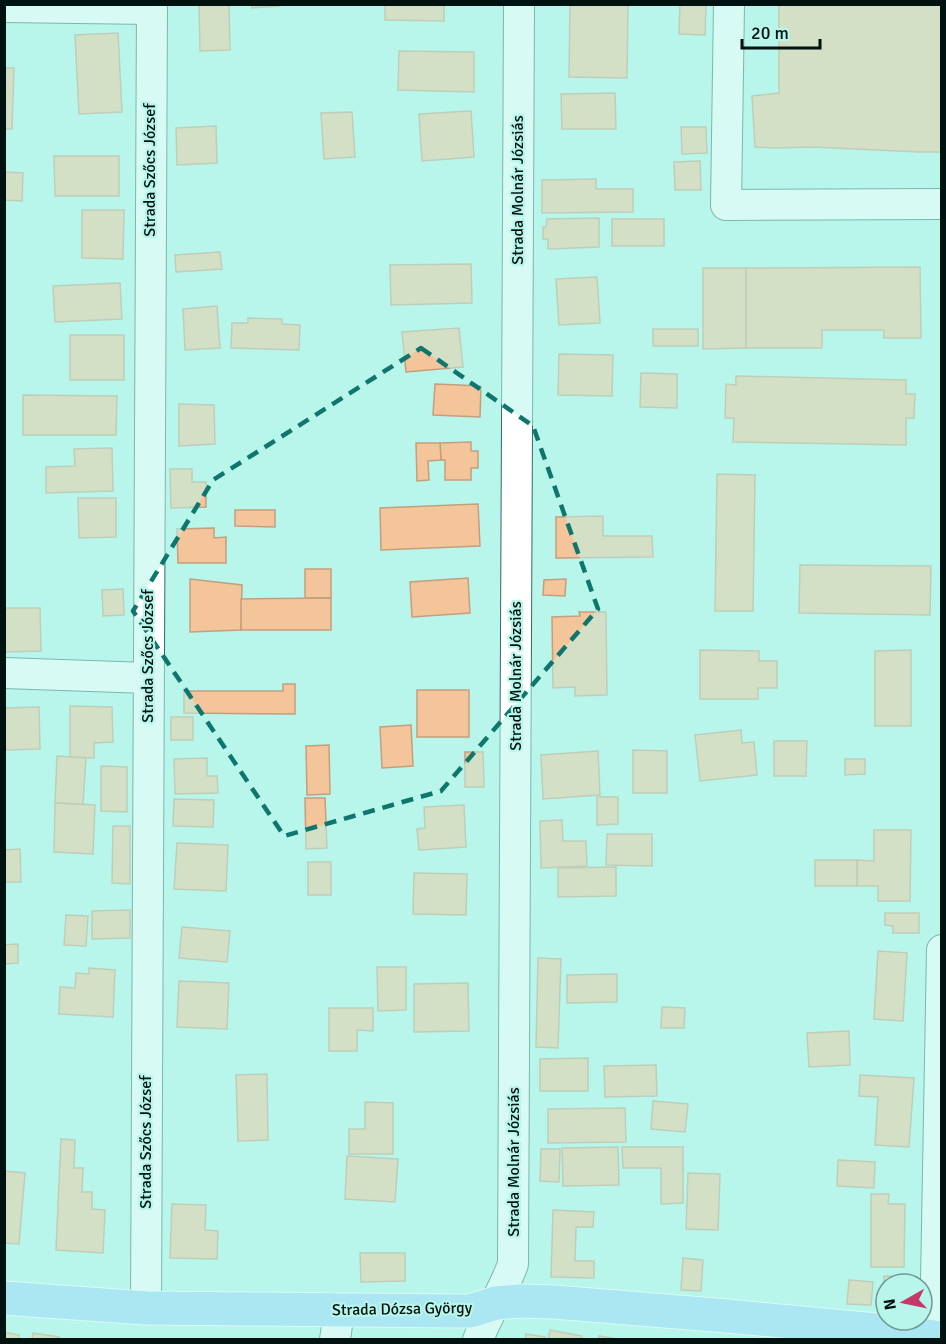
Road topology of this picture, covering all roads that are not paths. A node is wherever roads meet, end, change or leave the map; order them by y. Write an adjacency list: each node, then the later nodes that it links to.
1 (519, 4): 10 (street, Strada Molnár Józsiás)
2 (729, 4): 5 (street)
3 (4, 7): 4 (street)
4 (151, 7): 7 (street, Strada Szőcs József)
5 (942, 204)
6 (4, 673): 7 (street)
7 (148, 678): 11 (street, Strada Szőcs József)
8 (942, 950): 14 (street)
9 (4, 1298): 11 (main road, Strada Dózsa György)
10 (496, 1304): 12 (main road, Strada Dózsa György); 13 (main road, Strada Dózsa György); 15 (street, Strada Molnár Józsiás)
11 (146, 1308): 12 (main road, Strada Dózsa György)
12 (337, 1325)
13 (896, 1336): 14 (main road, Strada Dózsa György)
14 (938, 1337)
15 (478, 1340)

